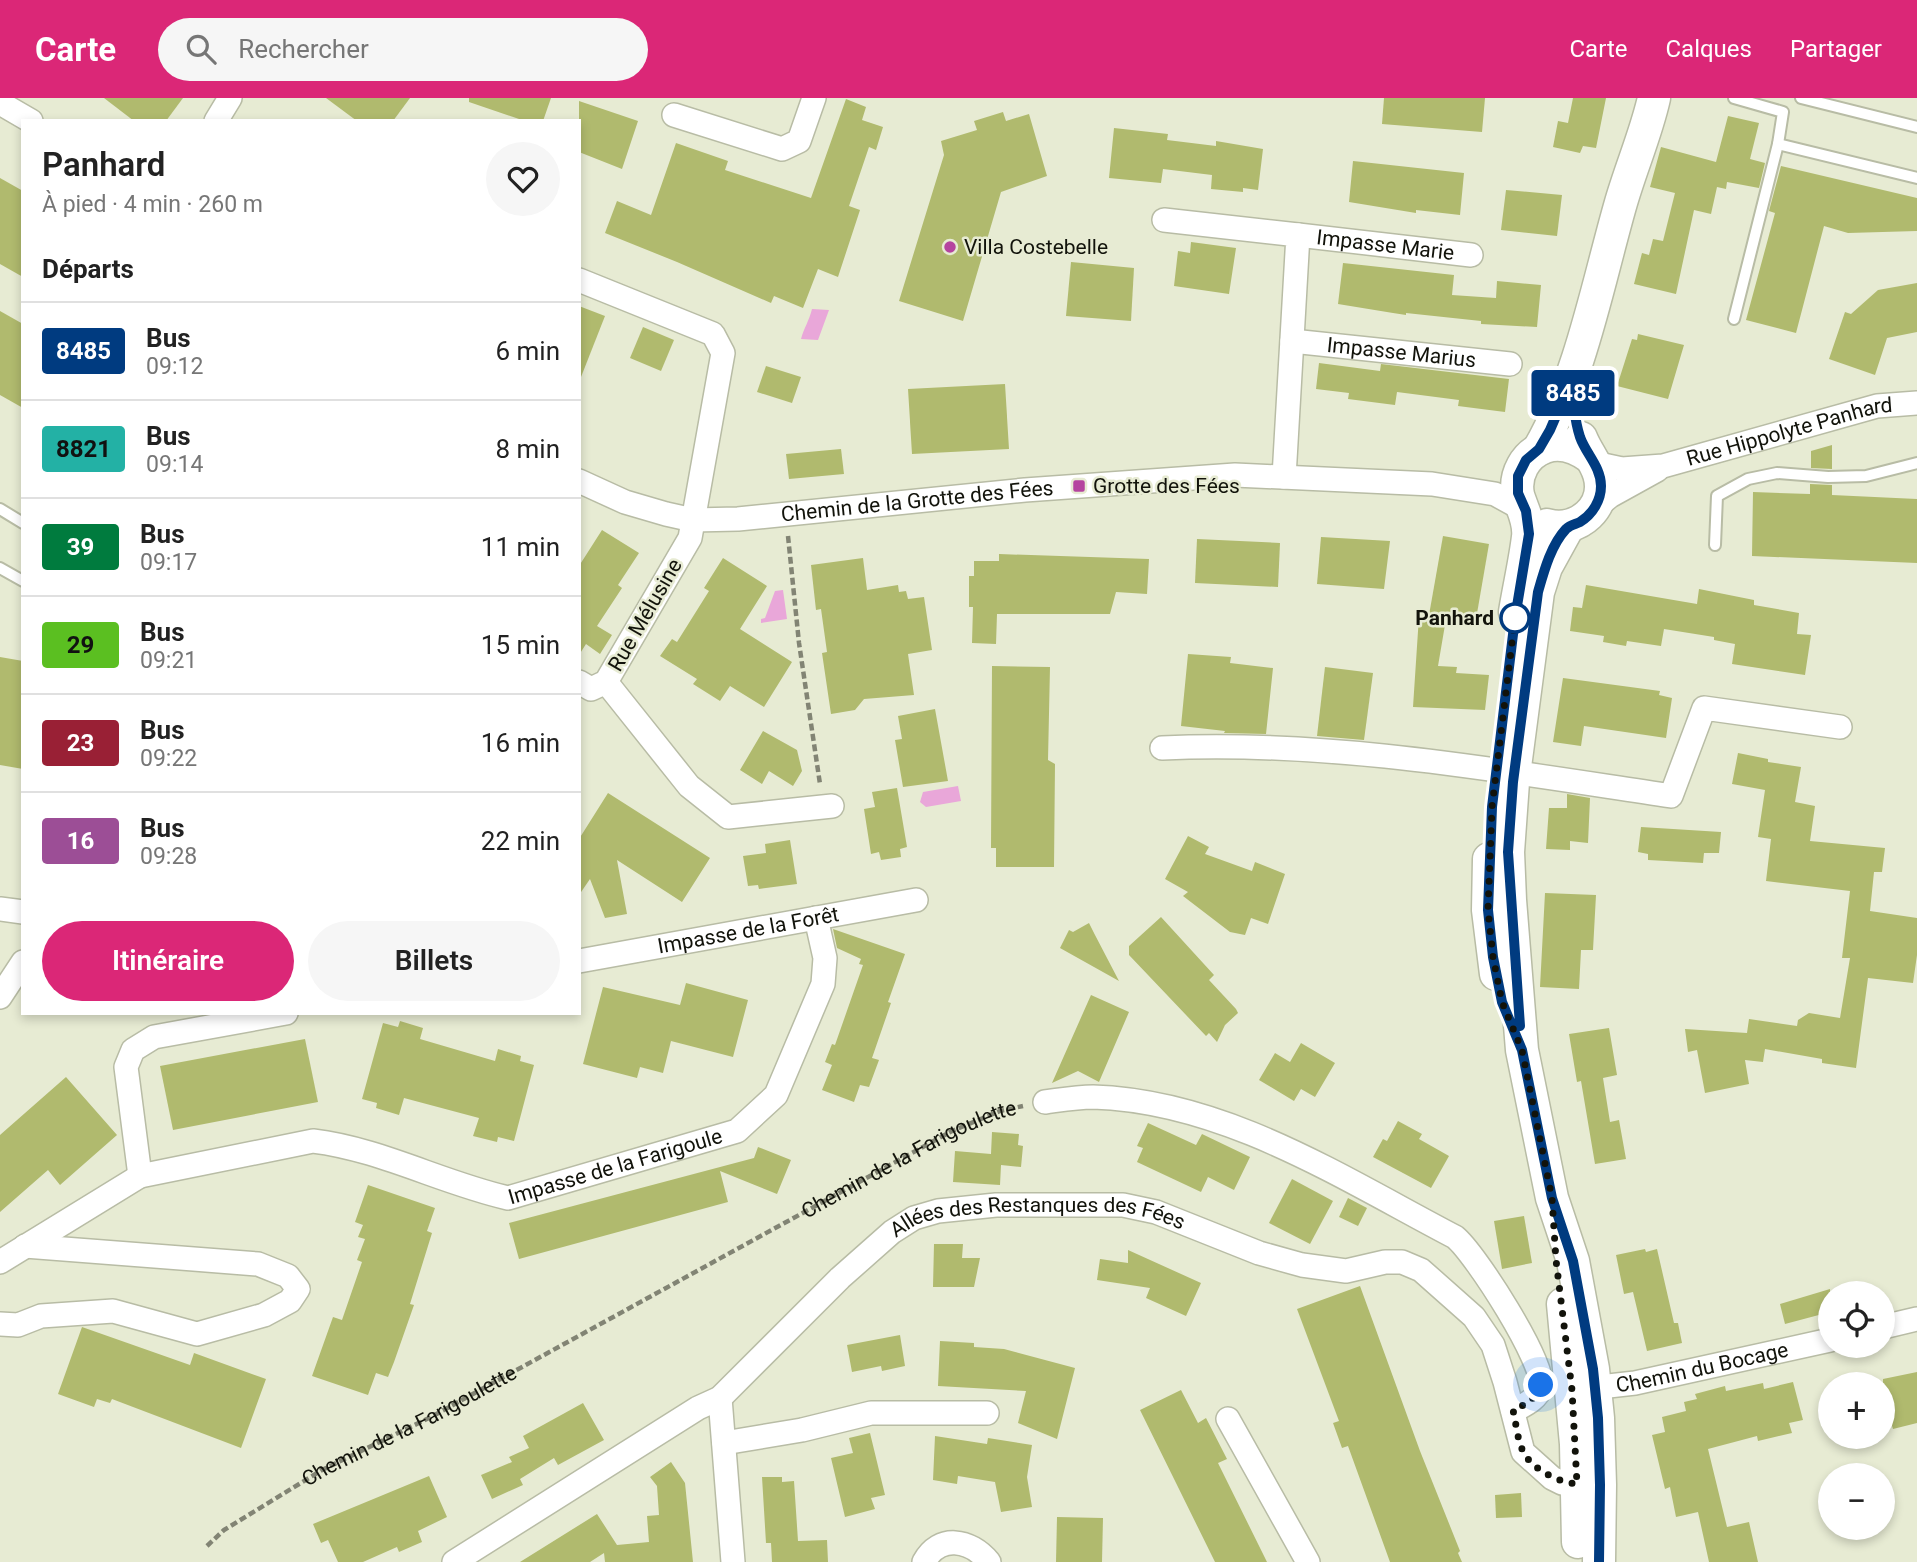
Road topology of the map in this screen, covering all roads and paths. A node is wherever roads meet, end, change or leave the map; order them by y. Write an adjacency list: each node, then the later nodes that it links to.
1 (230, 98): 10 (street)
2 (814, 98): 8 (street)
3 (1637, 98): 13 (main road)
4 (1654, 98): 13 (main road)
5 (1734, 98): 12 (lane)
6 (1801, 98): 11 (lane)
7 (0, 103): 9 (street)
8 (674, 115)
9 (28, 119)
10 (217, 119)
11 (1917, 127)
12 (1778, 144): 14 (lane); 19 (lane)
13 (1628, 176): 22 (main road)
14 (1917, 178)
15 (1164, 220): 16 (street)
16 (1298, 235): 17 (street, Impasse Marie); 20 (street)
17 (1471, 255)
18 (581, 281): 35 (street, Rue Mélusine)
19 (1734, 319)
20 (1292, 341): 21 (street, Impasse Marius); 28 (street)
21 (1510, 364)
22 (1572, 379): 24 (main road); 25 (main road)
23 (1917, 403): 27 (street, Rue Hippolyte Panhard)
24 (1530, 458): 25 (main road); 30 (street, Chemin de la Grotte des Fées); 32 (main road)
25 (1592, 460): 27 (street, Rue Hippolyte Panhard); 34 (main road)
26 (1917, 463): 37 (lane)
27 (1662, 466): 34 (street, Rue Hippolyte Panhard)
28 (1284, 477): 30 (street, Chemin de la Grotte des Fées); 33 (street, Chemin de la Grotte des Fées)
29 (581, 482): 35 (street, Chemin de la Grotte des Fées)
30 (1432, 484): 32 (street, Chemin de la Grotte des Fées)
31 (0, 509): 36 (lane)
32 (1526, 511): 34 (main road); 44 (main road)
33 (786, 514): 35 (street, Chemin de la Grotte des Fées); 45 (path)
34 (1580, 518): 44 (main road)
35 (694, 520): 40 (street, Rue Mélusine)
36 (21, 522)
37 (1715, 545)
38 (0, 568): 39 (lane)
39 (21, 580)
40 (606, 682): 41 (street, Rue Mélusine); 45 (street)
41 (581, 683)
42 (1840, 727): 44 (street)
43 (1161, 748): 44 (street)
44 (1506, 771): 62 (main road)
45 (828, 806)
46 (916, 900): 49 (street, Impasse de la Forêt)
47 (0, 909): 48 (street)
48 (21, 912)
49 (816, 918): 50 (street, Impasse de la Forêt); 55 (street, Impasse de la Farigoule)
50 (581, 961)
51 (21, 965): 52 (street)
52 (0, 997)
53 (275, 1015): 55 (street)
54 (1045, 1102): 64 (street, Chemin de la Farigoulette); 69 (path, Chemin de la Farigoulette)
55 (140, 1176): 56 (street)
56 (24, 1246): 57 (street); 59 (street)
57 (0, 1262)
58 (1917, 1319): 60 (street)
59 (0, 1324)
60 (1895, 1324)
61 (1818, 1343): 62 (street, Chemin du Bocage)
62 (1584, 1389): 68 (main road)
63 (720, 1398): 64 (street, Allées des Restanques des Fées); 67 (street); 70 (street, Allées des Restanques des Fées)
64 (1513, 1410): 68 (street, Allées des Restanques des Fées)
65 (987, 1413): 67 (street)
66 (1228, 1419): 74 (street)
67 (724, 1443): 71 (street)
68 (1589, 1485): 75 (main road); 76 (main road)
69 (208, 1546)
70 (454, 1562)
71 (733, 1562)
72 (924, 1562): 73 (street)
73 (989, 1562)
74 (1307, 1562)
75 (1577, 1562)
76 (1599, 1562)

